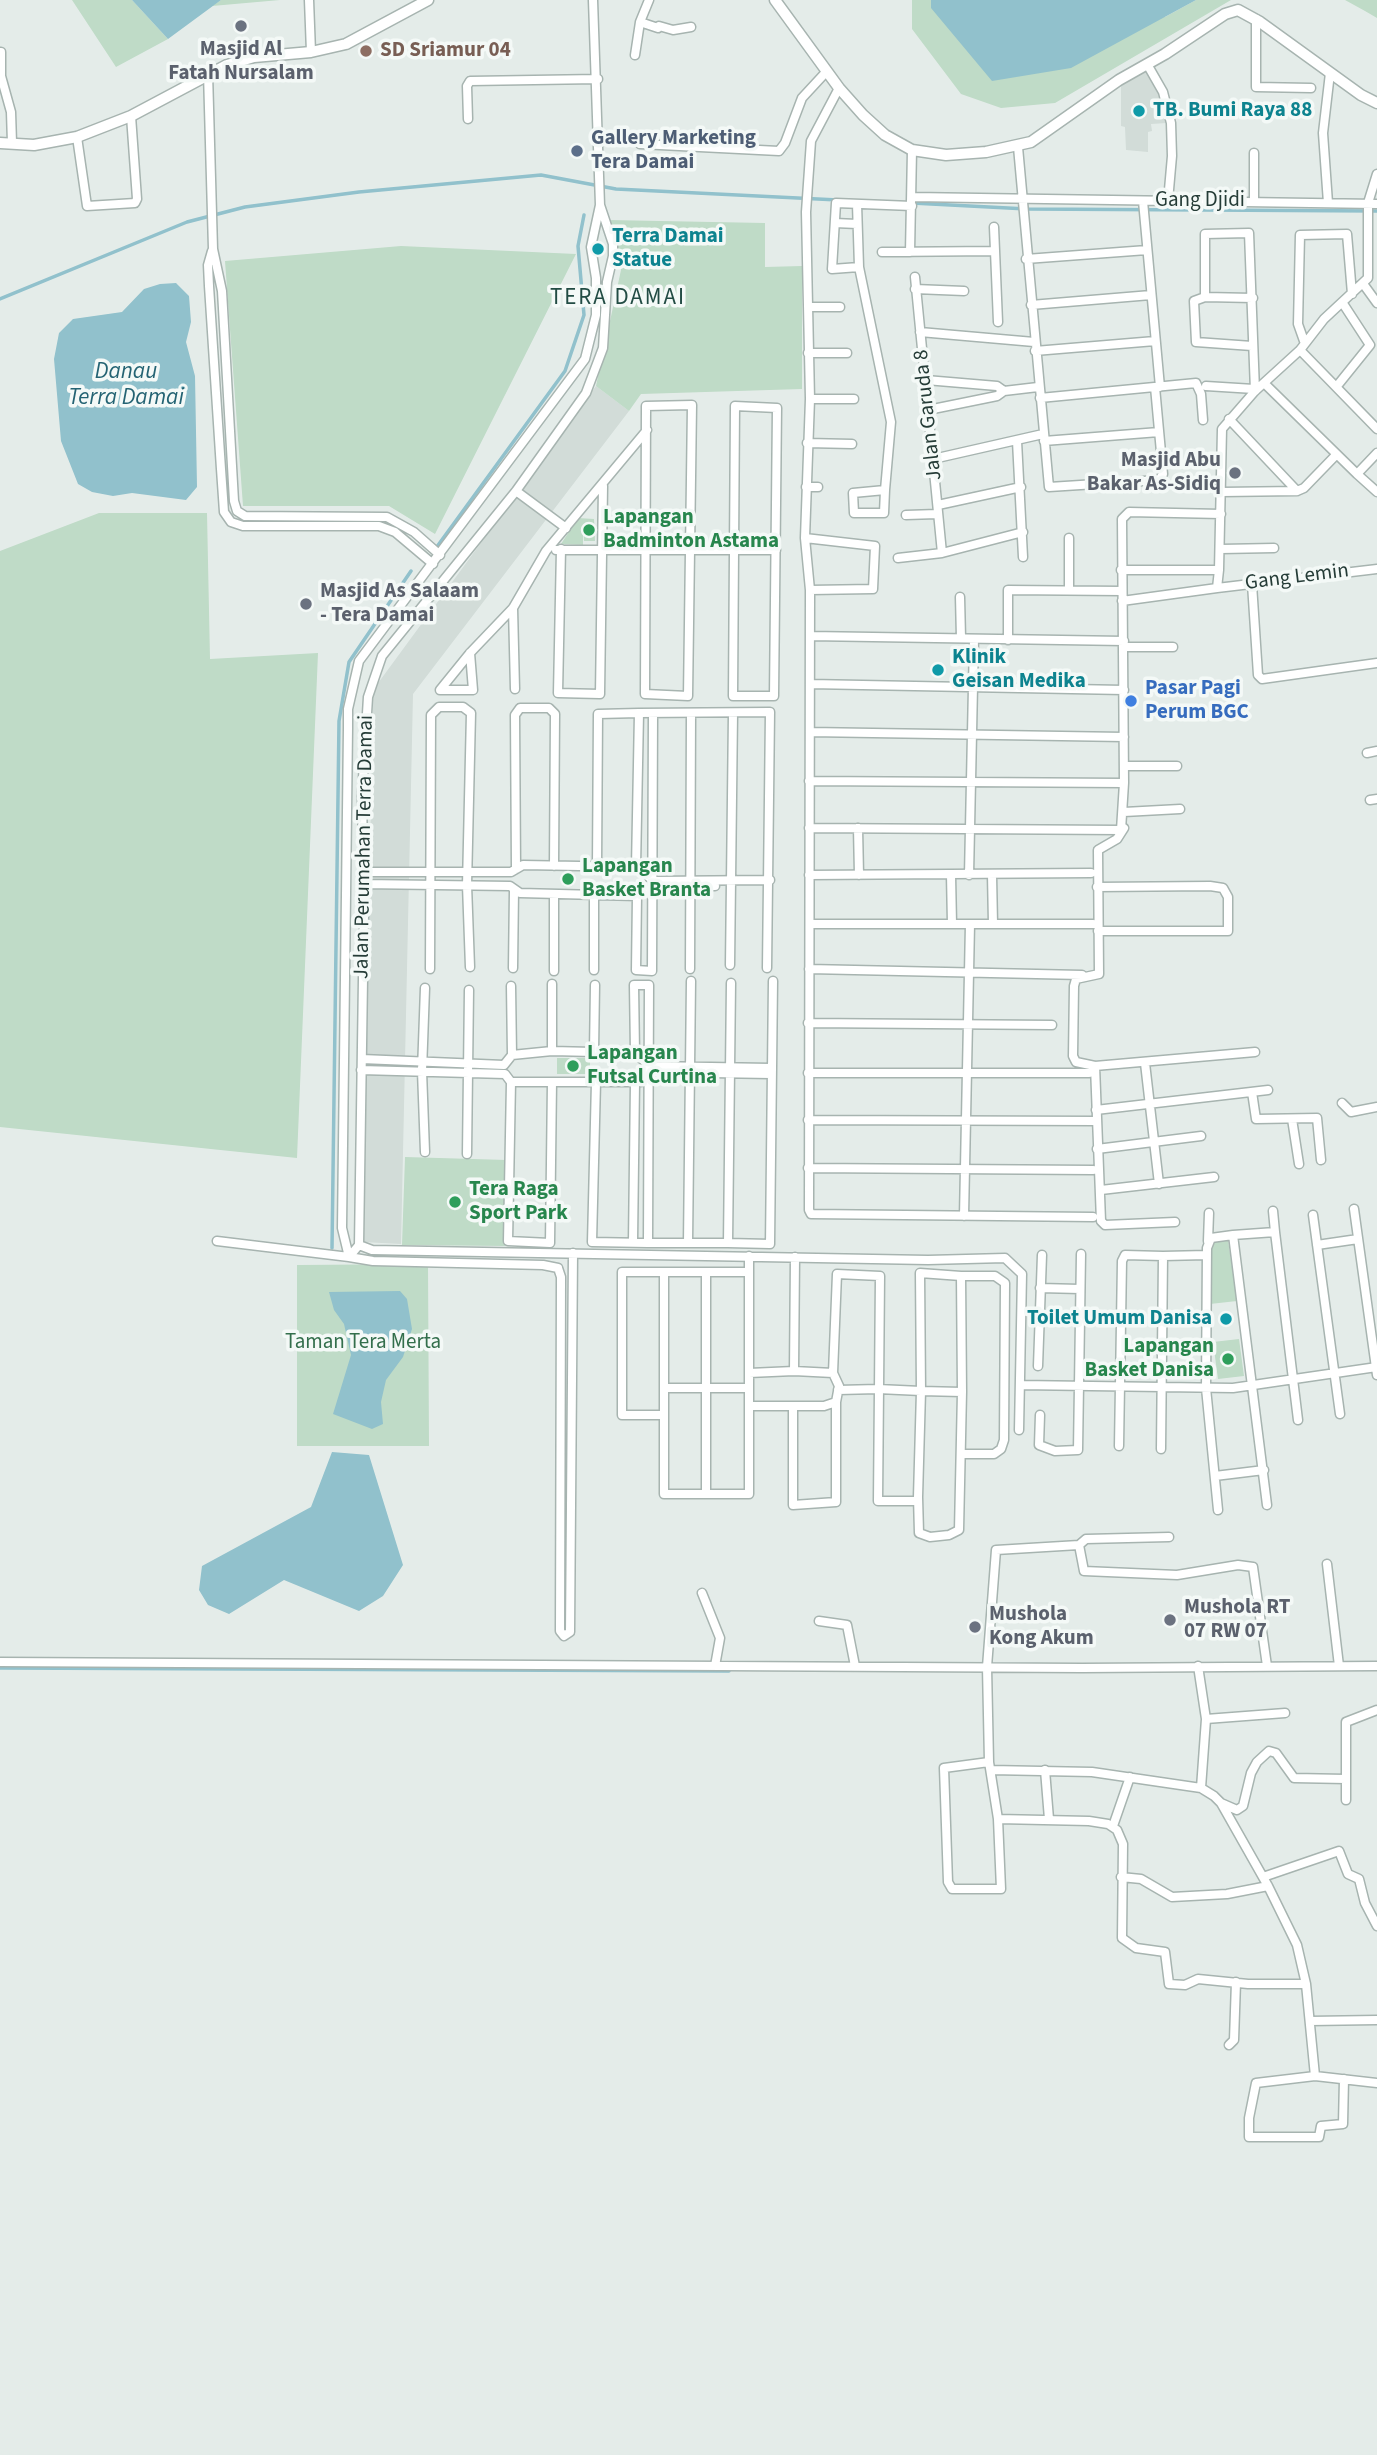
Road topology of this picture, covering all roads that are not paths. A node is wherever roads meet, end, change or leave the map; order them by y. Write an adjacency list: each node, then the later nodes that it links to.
1 (309, 0): 10 (street)
2 (428, 0): 10 (street)
3 (593, 0): 16 (street)
4 (649, 0): 7 (street)
5 (775, 0): 13 (street)
6 (1256, 19): 12 (street); 15 (street); 18 (street)
7 (640, 22): 8 (street); 11 (street)
8 (691, 27)
9 (1, 52): 24 (street)
10 (311, 52): 14 (street)
11 (635, 55)
12 (1147, 64): 26 (street); 32 (street)
13 (827, 71): 17 (street); 25 (street)
14 (208, 73): 20 (street); 42 (street)
15 (1330, 73): 19 (street); 35 (street)
16 (598, 79): 21 (street); 38 (street)
17 (839, 88): 27 (street); 60 (street)
18 (1311, 88)
19 (1377, 103)
20 (131, 116): 22 (street); 22 (street)
21 (468, 119)
22 (77, 137): 24 (street)
23 (0, 143): 24 (street)
24 (12, 143)
25 (640, 144)
26 (1018, 147): 27 (street); 30 (street)
27 (912, 150): 34 (street)
28 (1255, 153): 33 (street)
29 (1377, 174): 37 (street)
30 (1023, 200): 31 (street, Gang Djidi); 34 (street, Gang Djidi); 47 (street)
31 (1143, 201): 32 (street, Gang Djidi); 43 (street)
32 (1168, 201): 33 (street, Gang Djidi)
33 (1254, 201): 35 (street, Gang Djidi)
34 (912, 202): 36 (street, Gang Djidi); 45 (street)
35 (1328, 203): 37 (street, Gang Djidi)
36 (857, 204): 39 (street, Gang Djidi); 40 (street)
37 (1372, 204): 50 (street)
38 (600, 205): 101 (street, Jalan Perumahan Terra Damai); 122 (street, Jalan Perumahan Terra Damai)
39 (835, 223): 40 (street); 48 (street)
40 (857, 224): 48 (street)
41 (994, 227): 44 (street)
42 (213, 249): 122 (street); 125 (street)
43 (1147, 250): 47 (street); 54 (street)
44 (995, 251): 45 (street); 62 (street)
45 (911, 252): 46 (street)
46 (882, 253)
47 (1026, 258): 59 (street)
48 (859, 267): 100 (street)
49 (915, 277): 51 (street, Jalan Garuda 8)
50 (1364, 285): 53 (street); 58 (street)
51 (915, 289): 52 (street); 63 (street, Jalan Garuda 8)
52 (964, 291)
53 (1352, 294): 57 (street); 65 (street)
54 (1152, 295): 59 (street); 64 (street)
55 (1205, 297): 56 (street); 56 (street); 67 (street)
56 (1253, 298): 67 (street)
57 (1342, 302): 65 (street); 74 (street)
58 (1377, 303)
59 (1031, 305): 66 (street)
60 (807, 307): 61 (street); 69 (street)
61 (840, 307)
62 (998, 322)
63 (920, 332): 66 (street); 71 (street, Jalan Garuda 8)
64 (1155, 341): 66 (street); 76 (street)
65 (1304, 341): 68 (street)
66 (1034, 346): 75 (street)
67 (1252, 346): 77 (street)
68 (1300, 350): 72 (street); 74 (street)
69 (808, 353): 70 (street); 81 (street)
70 (847, 353)
71 (926, 380): 78 (street); 82 (street, Jalan Garuda 8)
72 (1264, 383): 77 (street); 93 (street)
73 (1206, 386): 77 (street)
74 (1337, 386): 86 (street)
75 (1038, 387): 78 (street); 79 (street)
76 (1158, 387): 79 (street); 84 (street); 87 (street)
77 (1254, 390): 83 (street)
78 (1003, 391): 82 (street)
79 (1040, 397): 88 (street)
80 (853, 399): 81 (street)
81 (810, 400): 90 (street)
82 (928, 410): 94 (street, Jalan Garuda 8)
83 (1229, 419): 102 (street); 103 (street)
84 (1203, 420)
85 (647, 429): 96 (street); 118 (street); 119 (street)
86 (1377, 429)
87 (1159, 432): 88 (street); 88 (street)
88 (1044, 438): 89 (street)
89 (1017, 441): 94 (street); 99 (street)
90 (807, 443): 91 (street); 97 (street)
91 (852, 444)
92 (1377, 453): 95 (street)
93 (1336, 455): 95 (street); 102 (street)
94 (933, 459): 105 (street, Jalan Garuda 8)
95 (1357, 474): 104 (street)
96 (603, 486): 108 (street); 114 (street)
97 (806, 487): 98 (street); 110 (street)
98 (818, 487)
99 (1021, 487): 105 (street); 109 (street)
100 (885, 490): 100 (street)
101 (516, 491): 108 (street); 173 (street, Jalan Perumahan Terra Damai)
102 (1297, 491): 103 (street)
103 (1222, 492): 106 (street)
104 (1377, 492)
105 (937, 509): 107 (street); 121 (street, Jalan Garuda 8)
106 (1221, 514): 115 (street); 127 (street)
107 (906, 515)
108 (566, 528): 117 (street)
109 (1023, 532): 121 (street); 123 (street)
110 (805, 538): 131 (street); 131 (street)
111 (1069, 538): 132 (street)
112 (1275, 548): 115 (street)
113 (561, 549): 114 (street); 114 (street); 117 (street)
114 (603, 549): 118 (street)
115 (1221, 549): 128 (street)
116 (776, 550): 120 (street); 120 (street); 120 (street)
117 (546, 551): 136 (street)
118 (646, 551): 119 (street); 119 (street)
119 (689, 552): 120 (street)
120 (733, 552)
121 (942, 553): 124 (street)
122 (440, 555): 125 (street, Jalan Perumahan Terra Damai)
123 (1023, 556)
124 (898, 558)
125 (433, 564): 291 (street, Jalan Perumahan Terra Damai)
126 (1377, 569): 129 (street, Gang Lemin)
127 (1121, 570): 128 (street); 133 (street)
128 (1219, 570): 130 (street)
129 (1252, 584): 130 (street, Gang Lemin); 144 (street)
130 (1217, 588): 135 (street, Gang Lemin)
131 (810, 590): 137 (street)
132 (1069, 590): 133 (street); 140 (street)
133 (1122, 591): 135 (street)
134 (960, 597): 138 (street)
135 (1122, 601): 141 (street)
136 (513, 608): 143 (street); 147 (street)
137 (810, 636): 138 (street); 145 (street)
138 (961, 638): 139 (street)
139 (974, 639): 140 (street); 146 (street)
140 (1008, 640): 141 (street)
141 (1124, 644): 142 (street); 148 (street)
142 (1173, 647)
143 (470, 653): 143 (street)
144 (1377, 663)
145 (810, 684): 146 (street); 153 (street)
146 (972, 687): 148 (street); 154 (street)
147 (515, 689)
148 (1124, 690): 155 (street)
149 (639, 713): 150 (street); 170 (street); 171 (street)
150 (653, 713): 151 (street); 186 (street)
151 (691, 713): 152 (street); 182 (street)
152 (733, 713): 183 (street); 184 (street)
153 (810, 732): 154 (street); 160 (street)
154 (971, 734): 155 (street); 161 (street)
155 (1124, 737): 159 (street)
156 (1377, 751): 157 (street)
157 (1367, 753)
158 (1177, 765): 159 (street)
159 (1124, 766): 162 (street)
160 (809, 781): 161 (street); 165 (street)
161 (970, 782): 162 (street); 167 (street)
162 (1124, 783): 164 (street)
163 (1180, 809): 164 (street)
164 (1124, 812): 168 (street)
165 (809, 828): 166 (street); 177 (street)
166 (859, 828): 167 (street); 178 (street)
167 (970, 828): 168 (street); 180 (street)
168 (1124, 828): 189 (street)
169 (554, 866): 170 (street); 172 (street); 172 (street)
170 (597, 866): 171 (street)
171 (636, 867): 186 (street)
172 (514, 870): 175 (street); 190 (street)
173 (363, 872): 174 (street); 185 (street, Jalan Perumahan Terra Damai)
174 (429, 872): 175 (street); 175 (street); 187 (street)
175 (468, 872): 188 (street)
176 (1091, 873): 181 (street)
177 (809, 875): 178 (street); 194 (street)
178 (859, 875): 179 (street)
179 (951, 875): 180 (street); 195 (street)
180 (969, 875): 181 (street)
181 (992, 875): 197 (street)
182 (691, 883): 183 (street); 186 (street); 202 (street)
183 (732, 883): 184 (street); 199 (street)
184 (770, 883): 203 (street)
185 (363, 884): 187 (street); 226 (street, Jalan Perumahan Terra Damai)
186 (654, 884): 193 (street); 193 (street)
187 (429, 885): 188 (street); 204 (street)
188 (467, 885): 190 (street); 200 (street)
189 (1097, 887): 198 (street); 198 (street)
190 (512, 888): 191 (street); 201 (street)
191 (554, 894): 192 (street); 207 (street)
192 (594, 895): 193 (street); 206 (street)
193 (637, 896)
194 (810, 924): 195 (street); 205 (street)
195 (952, 924): 196 (street)
196 (970, 924): 197 (street); 208 (street)
197 (993, 924): 198 (street)
198 (1095, 927): 209 (street)
199 (730, 965)
200 (470, 967)
201 (513, 968)
202 (690, 968)
203 (767, 968)
204 (430, 969)
205 (809, 969): 208 (street); 218 (street)
206 (594, 970)
207 (554, 971)
208 (968, 973): 209 (street); 219 (street)
209 (1090, 975): 236 (street)
210 (691, 981): 234 (street)
211 (773, 981): 237 (street)
212 (731, 983): 235 (street)
213 (552, 984): 221 (street)
214 (594, 985): 222 (street)
215 (511, 986): 225 (street)
216 (425, 988): 227 (street)
217 (469, 990): 229 (street)
218 (808, 1023): 219 (street); 238 (street)
219 (967, 1024): 220 (street); 239 (street)
220 (1052, 1024)
221 (552, 1051): 222 (street); 225 (street)
222 (594, 1052): 224 (street)
223 (1255, 1052): 228 (street)
224 (635, 1053): 231 (street); 231 (street)
225 (512, 1055): 230 (street)
226 (362, 1059): 227 (street); 232 (street, Jalan Perumahan Terra Damai)
227 (424, 1060): 229 (street); 233 (street)
228 (1145, 1063): 236 (street); 246 (street)
229 (468, 1069): 230 (street); 233 (street); 258 (street)
230 (504, 1069): 240 (street)
231 (650, 1069): 234 (street); 243 (street); 280 (street)
232 (361, 1070): 233 (street); 283 (street, Jalan Perumahan Terra Damai)
233 (422, 1070): 257 (street)
234 (690, 1070): 235 (street); 281 (street)
235 (729, 1070): 237 (street); 282 (street)
236 (1092, 1070): 239 (street); 249 (street)
237 (771, 1071): 282 (street)
238 (808, 1073): 239 (street); 252 (street)
239 (966, 1073): 250 (street)
240 (511, 1082): 241 (street); 241 (street)
241 (552, 1082): 242 (street)
242 (596, 1082): 243 (street); 279 (street)
243 (635, 1082): 279 (street)
244 (1268, 1090): 245 (street)
245 (1252, 1092): 246 (street); 251 (street)
246 (1149, 1103): 249 (street); 255 (street)
247 (1342, 1103): 248 (street)
248 (1377, 1107)
249 (1096, 1110): 253 (street)
250 (965, 1119): 252 (street); 253 (street); 261 (street)
251 (1292, 1119): 259 (street); 260 (street)
252 (808, 1120): 262 (street)
253 (1097, 1121): 256 (street)
254 (1201, 1136): 255 (street)
255 (1155, 1142): 256 (street); 265 (street)
256 (1097, 1149): 266 (street)
257 (425, 1152)
258 (467, 1154)
259 (1321, 1160)
260 (1298, 1164)
261 (965, 1167): 262 (street); 263 (street); 271 (street)
262 (808, 1168): 271 (street)
263 (1093, 1170)
264 (1214, 1177): 265 (street)
265 (1159, 1184): 266 (street)
266 (1101, 1190): 273 (street)
267 (1354, 1209): 276 (street)
268 (1273, 1211): 274 (street)
269 (1209, 1213): 278 (street)
270 (1313, 1215): 284 (street)
271 (964, 1216): 272 (street)
272 (1093, 1217)
273 (1175, 1222)
274 (1275, 1232): 275 (street); 306 (street)
275 (1233, 1235): 278 (street); 308 (street)
276 (1358, 1239): 284 (street); 301 (street)
277 (217, 1241): 291 (street)
278 (1208, 1241): 288 (street)
279 (633, 1242): 280 (street)
280 (648, 1243): 281 (street)
281 (688, 1243): 282 (street)
282 (728, 1243)
283 (359, 1245): 285 (street); 291 (street)
284 (1317, 1245): 305 (street)
285 (573, 1253): 289 (street); 293 (street); 293 (street)
286 (1082, 1254): 299 (street)
287 (1042, 1255): 298 (street)
288 (1207, 1255): 290 (street); 314 (street)
289 (749, 1256): 292 (street); 296 (street)
290 (1163, 1256): 310 (street); 316 (street)
291 (349, 1257): 293 (street)
292 (795, 1257): 302 (street); 307 (street)
293 (558, 1268)
294 (664, 1272): 295 (street); 311 (street); 324 (street)
295 (706, 1272): 296 (street); 312 (street)
296 (749, 1272): 303 (street)
297 (961, 1276): 318 (street); 319 (street); 330 (street)
298 (1040, 1288): 299 (street); 300 (street)
299 (1080, 1289): 309 (street)
300 (1038, 1366)
301 (1377, 1370): 305 (street)
302 (794, 1371): 303 (street); 304 (street)
303 (749, 1373): 313 (street)
304 (833, 1373): 315 (street); 317 (street)
305 (1334, 1374): 306 (street); 323 (street)
306 (1293, 1379): 308 (street); 326 (street)
307 (1020, 1385): 309 (street); 327 (street)
308 (1254, 1385): 314 (street); 331 (street)
309 (1077, 1386): 310 (street); 325 (street)
310 (1120, 1387): 316 (street); 328 (street)
311 (664, 1388): 312 (street); 324 (street)
312 (706, 1388): 313 (street); 333 (street)
313 (749, 1388): 321 (street)
314 (1206, 1388): 316 (street); 332 (street)
315 (878, 1389): 317 (street); 318 (street); 334 (street)
316 (1162, 1389): 329 (street)
317 (838, 1391): 320 (street)
318 (921, 1391): 319 (street); 334 (street)
319 (962, 1392): 330 (street)
320 (836, 1402): 322 (street); 322 (street)
321 (749, 1406): 322 (street); 333 (street)
322 (793, 1406)
323 (1340, 1414)
324 (664, 1415): 333 (street)
325 (1040, 1415)
326 (1298, 1420)
327 (1019, 1430)
328 (1119, 1446)
329 (1161, 1448)
330 (961, 1454): 334 (street)
331 (1264, 1471): 332 (street); 335 (street)
332 (1215, 1476): 336 (street)
333 (706, 1494)
334 (918, 1501)
335 (1267, 1505)
336 (1218, 1510)
337 (1169, 1537): 338 (street)
338 (1079, 1545): 345 (street); 348 (street)
339 (1328, 1564): 346 (street)
340 (702, 1593): 343 (street)
341 (819, 1621): 344 (street)
342 (0, 1662): 343 (street)
343 (715, 1666): 344 (street)
344 (855, 1666): 348 (street)
345 (1267, 1666): 346 (street); 349 (street)
346 (1339, 1666): 347 (street)
347 (1377, 1666)
348 (987, 1667): 349 (street); 353 (street)
349 (1198, 1667): 352 (street)
350 (1377, 1710): 356 (street)
351 (1284, 1713): 352 (street)
352 (1206, 1719): 357 (street)
353 (990, 1766): 354 (street); 360 (street); 360 (street)
354 (1045, 1770): 355 (street); 361 (street)
355 (1130, 1777): 357 (street); 362 (street)
356 (1346, 1779): 358 (street); 359 (street)
357 (1201, 1788): 359 (street)
358 (1346, 1800)
359 (1221, 1803): 364 (street)
360 (998, 1819): 361 (street)
361 (1049, 1819): 362 (street)
362 (1113, 1826): 363 (street)
363 (1121, 1877): 365 (street); 367 (street)
364 (1263, 1877): 365 (street); 366 (street)
365 (1268, 1886): 368 (street)
366 (1377, 1926)
367 (1236, 1982): 368 (street); 371 (street)
368 (1306, 1984): 370 (street)
369 (1377, 2020): 370 (street)
370 (1310, 2021): 372 (street)
371 (1229, 2045)
372 (1315, 2076): 373 (street); 373 (street)
373 (1344, 2079): 374 (street)
374 (1377, 2083)

